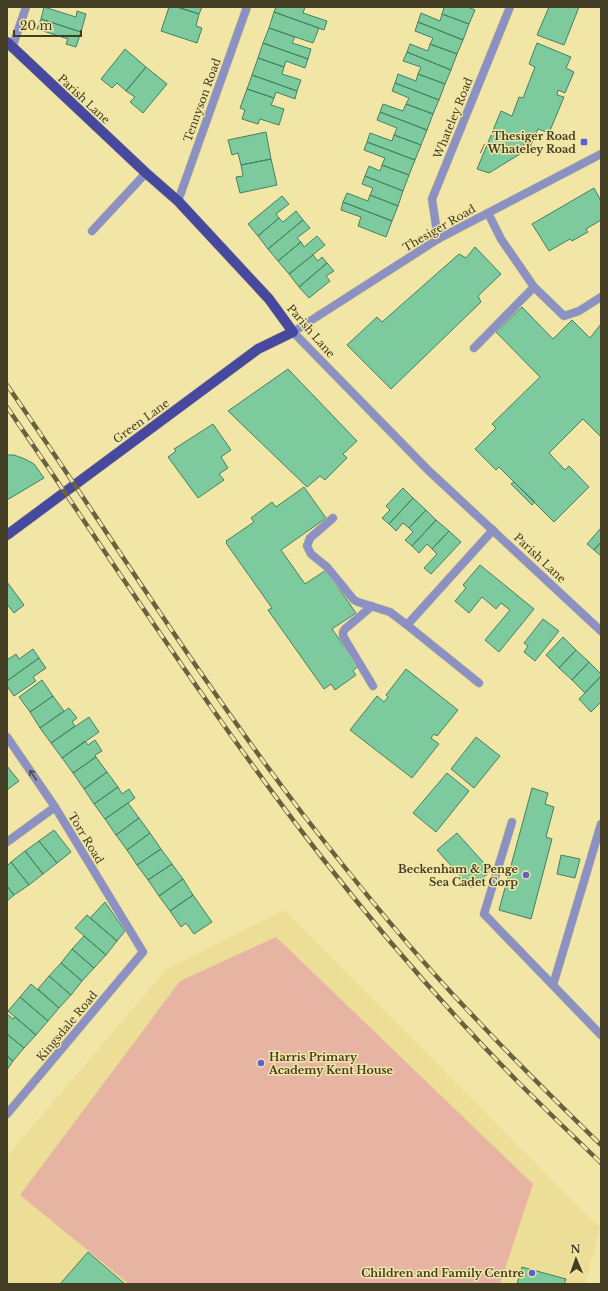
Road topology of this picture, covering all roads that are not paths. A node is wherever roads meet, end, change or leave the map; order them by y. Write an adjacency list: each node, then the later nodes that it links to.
1 (26, 7): 4 (street)
2 (247, 7): 7 (street, Tennyson Road)
3 (510, 7): 10 (street, Whateley Road)
4 (10, 45): 6 (main road, Parish Lane)
5 (601, 154): 8 (street, Thesiger Road)
6 (146, 173): 7 (main road, Parish Lane); 9 (street)
7 (178, 201): 13 (main road, Parish Lane)
8 (488, 213): 10 (street, Thesiger Road); 11 (street)
9 (92, 231)
10 (438, 240): 13 (street, Thesiger Road)
11 (534, 286): 12 (street); 14 (street)
12 (601, 297)
13 (293, 332): 16 (street, Parish Lane); 17 (main road, Green Lane)
14 (474, 348)
15 (333, 518): 18 (street)
16 (493, 530): 19 (street); 20 (street, Parish Lane)
17 (7, 535)
18 (372, 606): 19 (street); 22 (street)
19 (407, 625): 21 (street)
20 (601, 632)
21 (480, 683)
22 (373, 686)
23 (7, 737): 24 (street, Torr Road, one-way to 23)
24 (55, 807): 27 (street); 28 (street, Torr Road)
25 (512, 822): 29 (street)
26 (601, 824): 29 (street)
27 (7, 842)
28 (143, 952): 31 (street, Kingsdale Road)
29 (554, 985): 30 (street)
30 (601, 1035)
31 (7, 1114)

